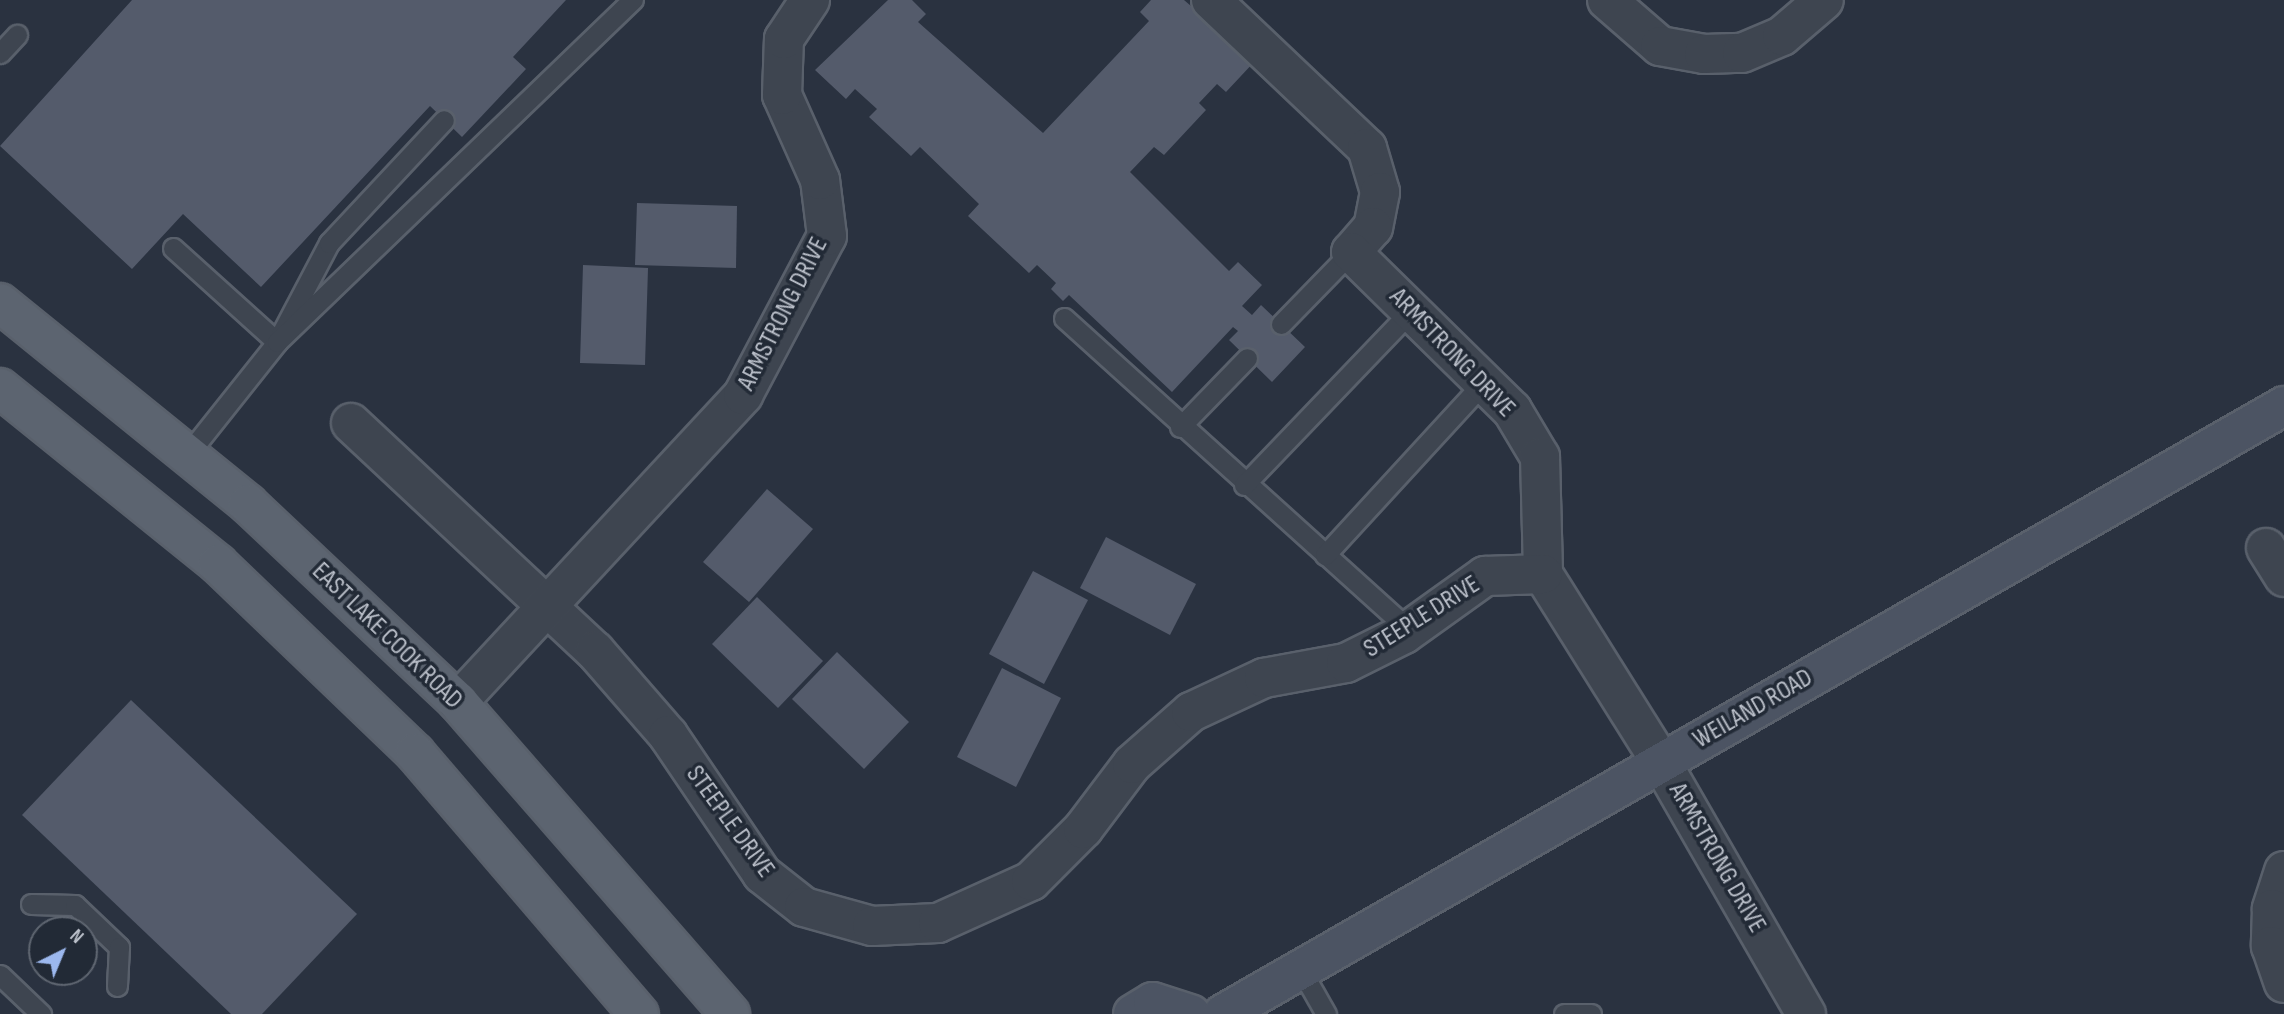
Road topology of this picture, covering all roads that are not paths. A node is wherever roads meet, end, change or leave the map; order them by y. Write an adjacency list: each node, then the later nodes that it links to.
1 (633, 0): 15 (lane)
2 (810, 0): 26 (street, ARMSTRONG DRIVE)
3 (1211, 0): 10 (street)
4 (1607, 0): 5 (street)
5 (1824, 0)
6 (17, 35): 7 (lane)
7 (0, 53)
8 (444, 120): 15 (lane)
9 (173, 248): 15 (lane)
10 (1351, 252): 12 (street, ARMSTRONG DRIVE); 14 (lane)
11 (0, 303): 22 (main road, EAST LAKE COOK ROAD)
12 (1413, 309): 17 (street, ARMSTRONG DRIVE); 23 (lane)
13 (1064, 318): 21 (lane)
14 (1281, 324)
15 (277, 342): 22 (lane)
16 (1247, 358): 21 (lane)
17 (1484, 382): 24 (lane); 25 (street, ARMSTRONG DRIVE)
18 (0, 388): 37 (main road)
19 (2284, 406): 29 (main road, WEILAND ROAD)
20 (351, 423): 26 (street, STEEPLE DRIVE)
21 (1180, 427): 23 (lane)
22 (188, 454): 28 (main road, EAST LAKE COOK ROAD)
23 (1244, 485): 24 (lane)
24 (1325, 555): 27 (lane)
25 (1543, 574): 27 (street, STEEPLE DRIVE); 29 (street, ARMSTRONG DRIVE)
26 (548, 610): 27 (street, STEEPLE DRIVE); 28 (street, ARMSTRONG DRIVE)
27 (1409, 630)
28 (458, 702): 38 (main road, EAST LAKE COOK ROAD)
29 (1661, 762): 32 (main road, WEILAND ROAD); 45 (street, ARMSTRONG DRIVE)
30 (2284, 871): 34 (street)
31 (31, 904): 35 (lane)
32 (1301, 970): 41 (main road, WEILAND ROAD); 42 (lane)
33 (0, 975): 36 (lane)
34 (2284, 983)
35 (117, 985)
36 (41, 1014)
37 (639, 1014)
38 (730, 1014)
39 (1133, 1014): 40 (main road)
40 (1191, 1014)
41 (1223, 1014)
42 (1326, 1014)
43 (1564, 1014): 44 (lane)
44 (1591, 1014)
45 (1806, 1014)

